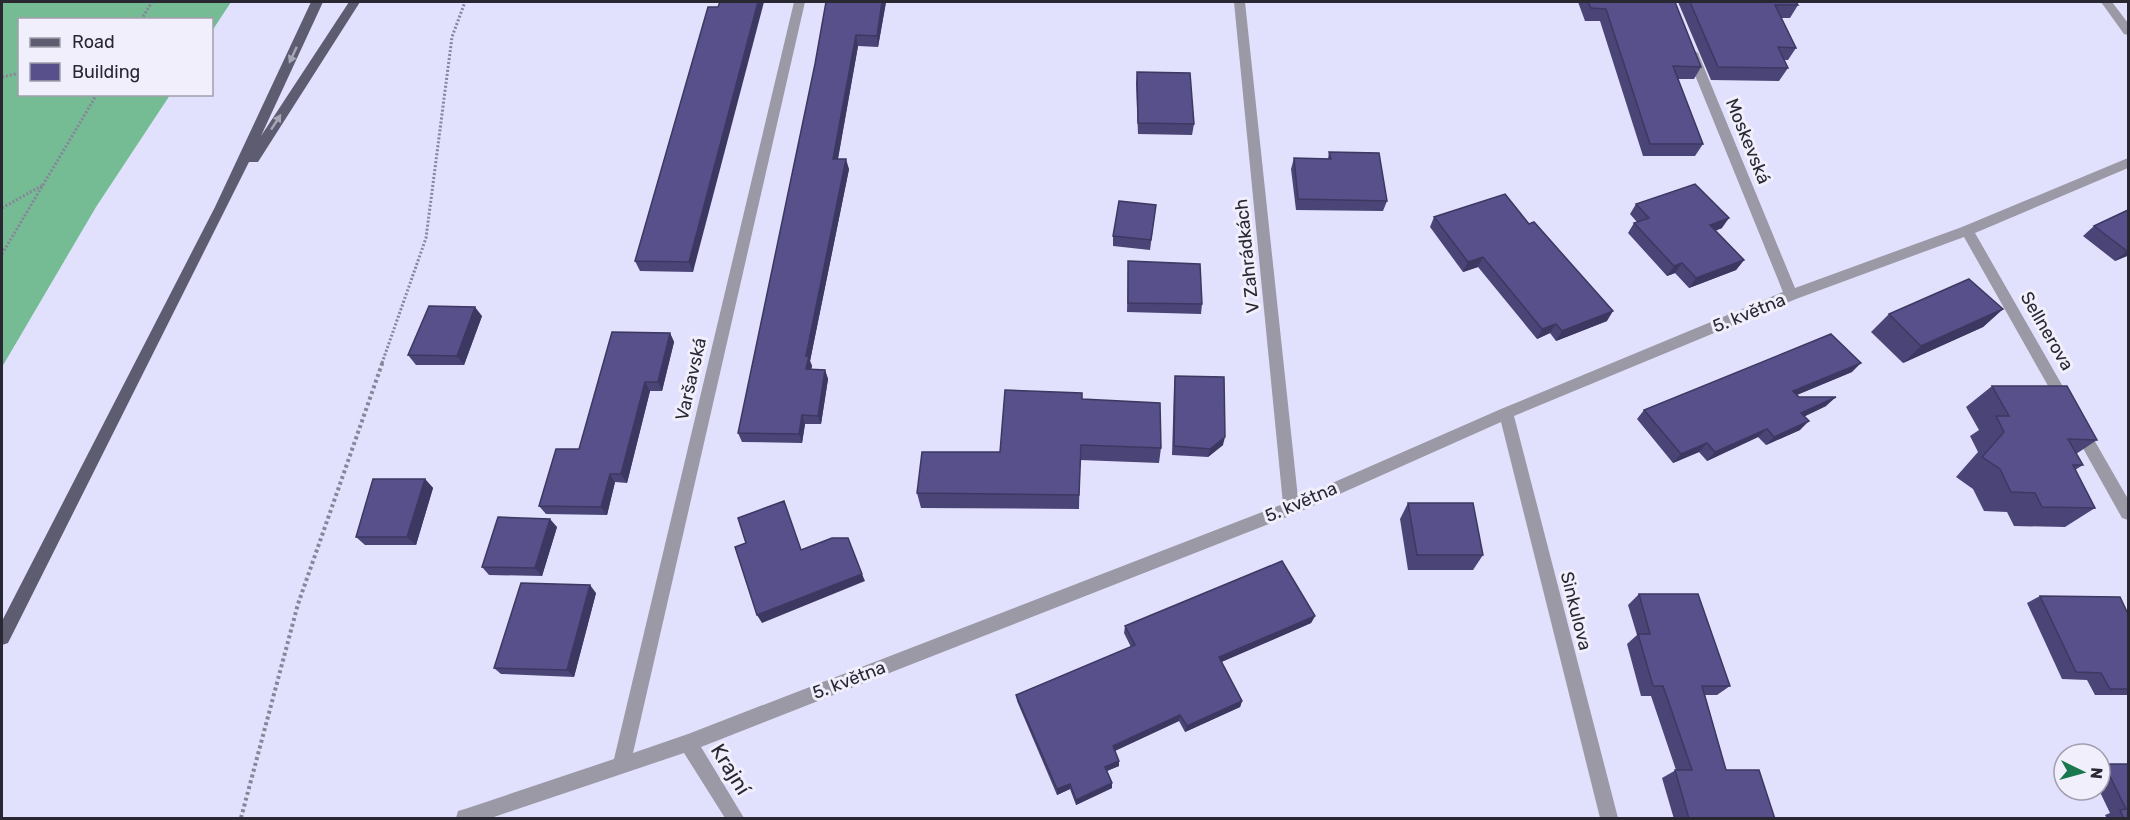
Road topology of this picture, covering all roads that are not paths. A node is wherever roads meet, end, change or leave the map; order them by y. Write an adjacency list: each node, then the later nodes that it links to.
1 (317, 2): 9 (main road, one-way to 9)
2 (354, 2): 9 (main road, one-way to 2)
3 (799, 2): 17 (street, Varšavská)
4 (1239, 2): 13 (street, V Zahrádkách)
5 (2106, 2): 6 (street)
6 (2128, 31)
7 (1689, 45): 11 (street, Moskevská)
8 (2128, 163): 10 (street, 5. května)
9 (222, 207): 15 (main road)
10 (1967, 231): 11 (street, 5. května); 14 (street, Sellnerova)
11 (1791, 295): 12 (street, 5. května)
12 (1506, 413): 13 (street, 5. května); 20 (street, Sinkulova)
13 (1291, 508): 16 (street, 5. května)
14 (2128, 513)
15 (2, 637)
16 (688, 743): 17 (street, 5. května); 19 (street, Krajní)
17 (621, 765): 18 (street, 5. května)
18 (465, 819)
19 (735, 819)
20 (1609, 819)

